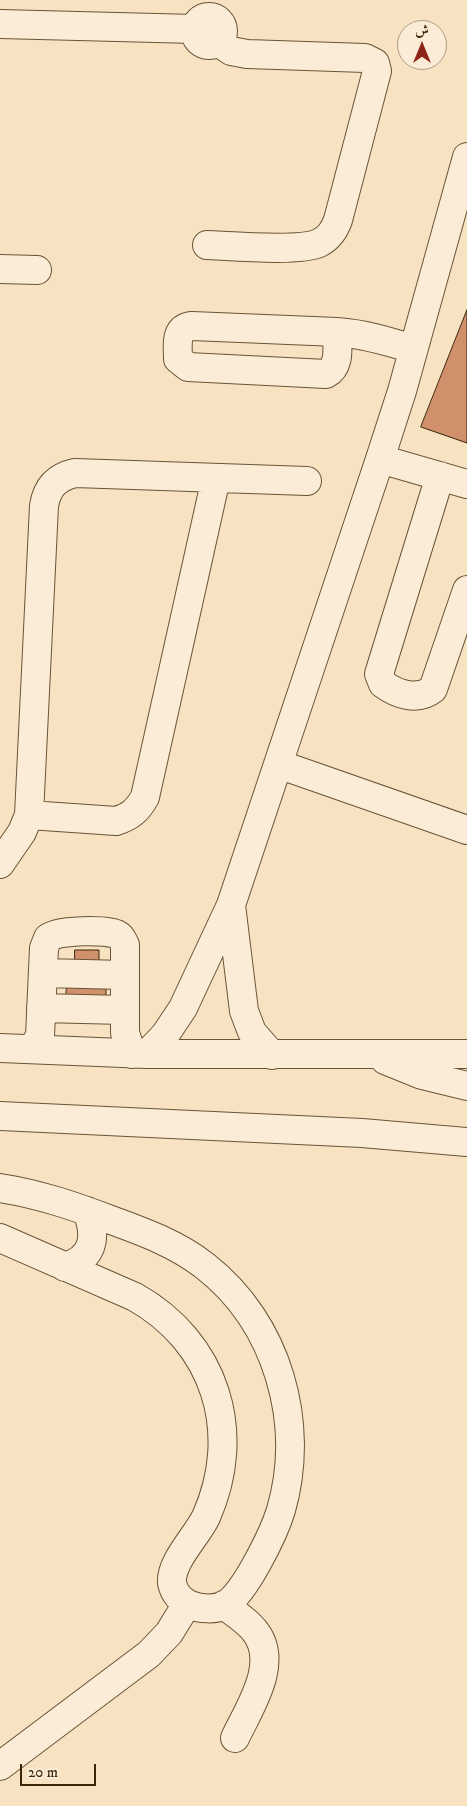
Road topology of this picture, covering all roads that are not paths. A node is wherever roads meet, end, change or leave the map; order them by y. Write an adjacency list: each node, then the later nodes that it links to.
1 (208, 22): 2 (street); 4 (street)
2 (0, 24)
3 (467, 157): 8 (street)
4 (207, 246)
5 (0, 269): 6 (street)
6 (37, 270)
7 (338, 332): 7 (street); 8 (street)
8 (413, 349): 9 (street)
9 (380, 459): 10 (street); 15 (street)
10 (440, 476): 13 (street); 14 (street)
11 (216, 478): 12 (street); 16 (street); 16 (street)
12 (307, 481)
13 (467, 484)
14 (467, 590)
15 (278, 764): 17 (street); 19 (street)
16 (29, 815): 18 (street)
17 (467, 830)
18 (0, 864)
19 (231, 905): 26 (street); 28 (street)
20 (43, 973): 21 (street); 21 (street); 22 (street)
21 (125, 975): 23 (street)
22 (41, 1008): 23 (street); 25 (street)
23 (124, 1010): 26 (street)
24 (0, 1048): 25 (street)
25 (32, 1049): 26 (street)
26 (139, 1054): 28 (street)
27 (467, 1054): 29 (street)
28 (272, 1055): 29 (street)
29 (377, 1055): 30 (street)
30 (467, 1086)
31 (0, 1116): 32 (street)
32 (465, 1140)
33 (0, 1188): 34 (street)
34 (87, 1211): 36 (street); 38 (street)
35 (0, 1238): 36 (street)
36 (64, 1267): 37 (street)
37 (187, 1604): 38 (street); 40 (street)
38 (224, 1605): 39 (street)
39 (235, 1738)
40 (0, 1766)

